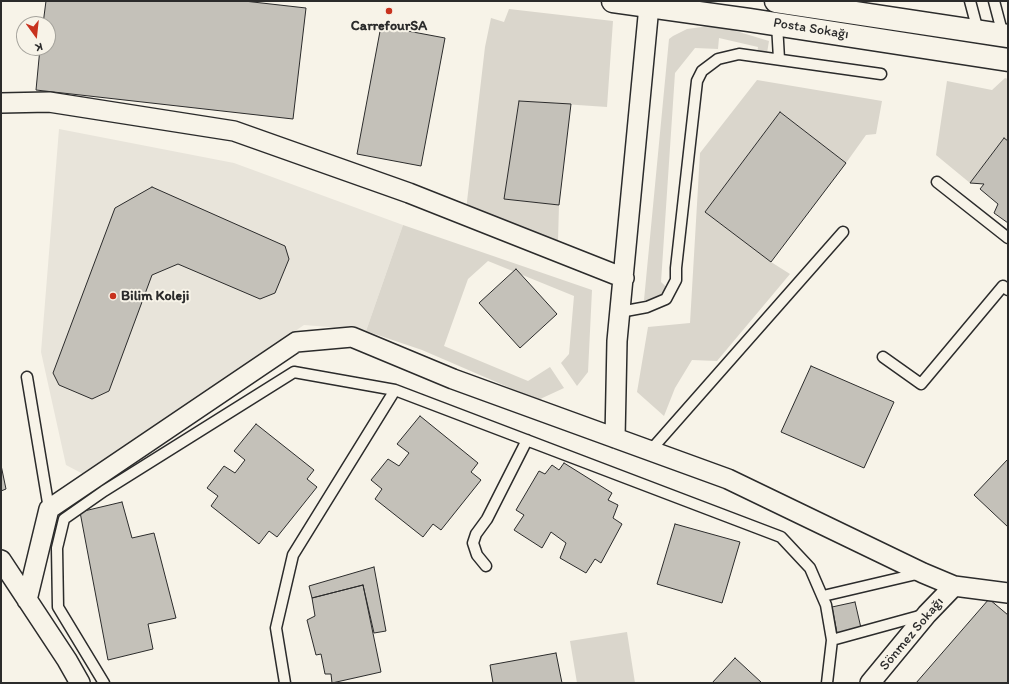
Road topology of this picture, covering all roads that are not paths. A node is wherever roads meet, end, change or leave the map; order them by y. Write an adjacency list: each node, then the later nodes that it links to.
1 (613, 1): 5 (street, Posta Sokağı)
2 (776, 1): 7 (street, Posta Sokağı)
3 (970, 1): 7 (lane)
4 (994, 1): 8 (lane)
5 (649, 4): 6 (street, Posta Sokağı); 16 (street)
6 (777, 24): 9 (lane); 10 (street, Posta Sokağı)
7 (978, 31): 8 (street, Posta Sokağı)
8 (1005, 35)
9 (779, 60): 11 (lane); 18 (lane)
10 (1008, 60)
11 (881, 74)
12 (1, 104): 16 (street)
13 (937, 182): 15 (lane)
14 (843, 232): 24 (lane)
15 (1008, 238)
16 (624, 278): 18 (street)
17 (1006, 285): 19 (lane)
18 (620, 312): 22 (street)
19 (883, 357)
20 (27, 377): 25 (lane)
21 (396, 390): 23 (lane); 36 (lane); 37 (lane)
22 (615, 438): 24 (street); 25 (street)
23 (527, 440): 27 (lane); 31 (lane)
24 (650, 451): 28 (street)
25 (49, 509): 32 (street)
26 (1, 560): 32 (street)
27 (486, 566)
28 (923, 573): 29 (street); 31 (lane)
29 (954, 586): 30 (street); 33 (street, Sönmez Sokağı)
30 (1008, 593)
31 (822, 596): 34 (lane)
32 (27, 600): 35 (street)
33 (927, 614): 34 (lane); 39 (street, Sönmez Sokağı)
34 (832, 640): 38 (lane)
35 (80, 683)
36 (104, 683)
37 (285, 683)
38 (827, 683)
39 (870, 683)

